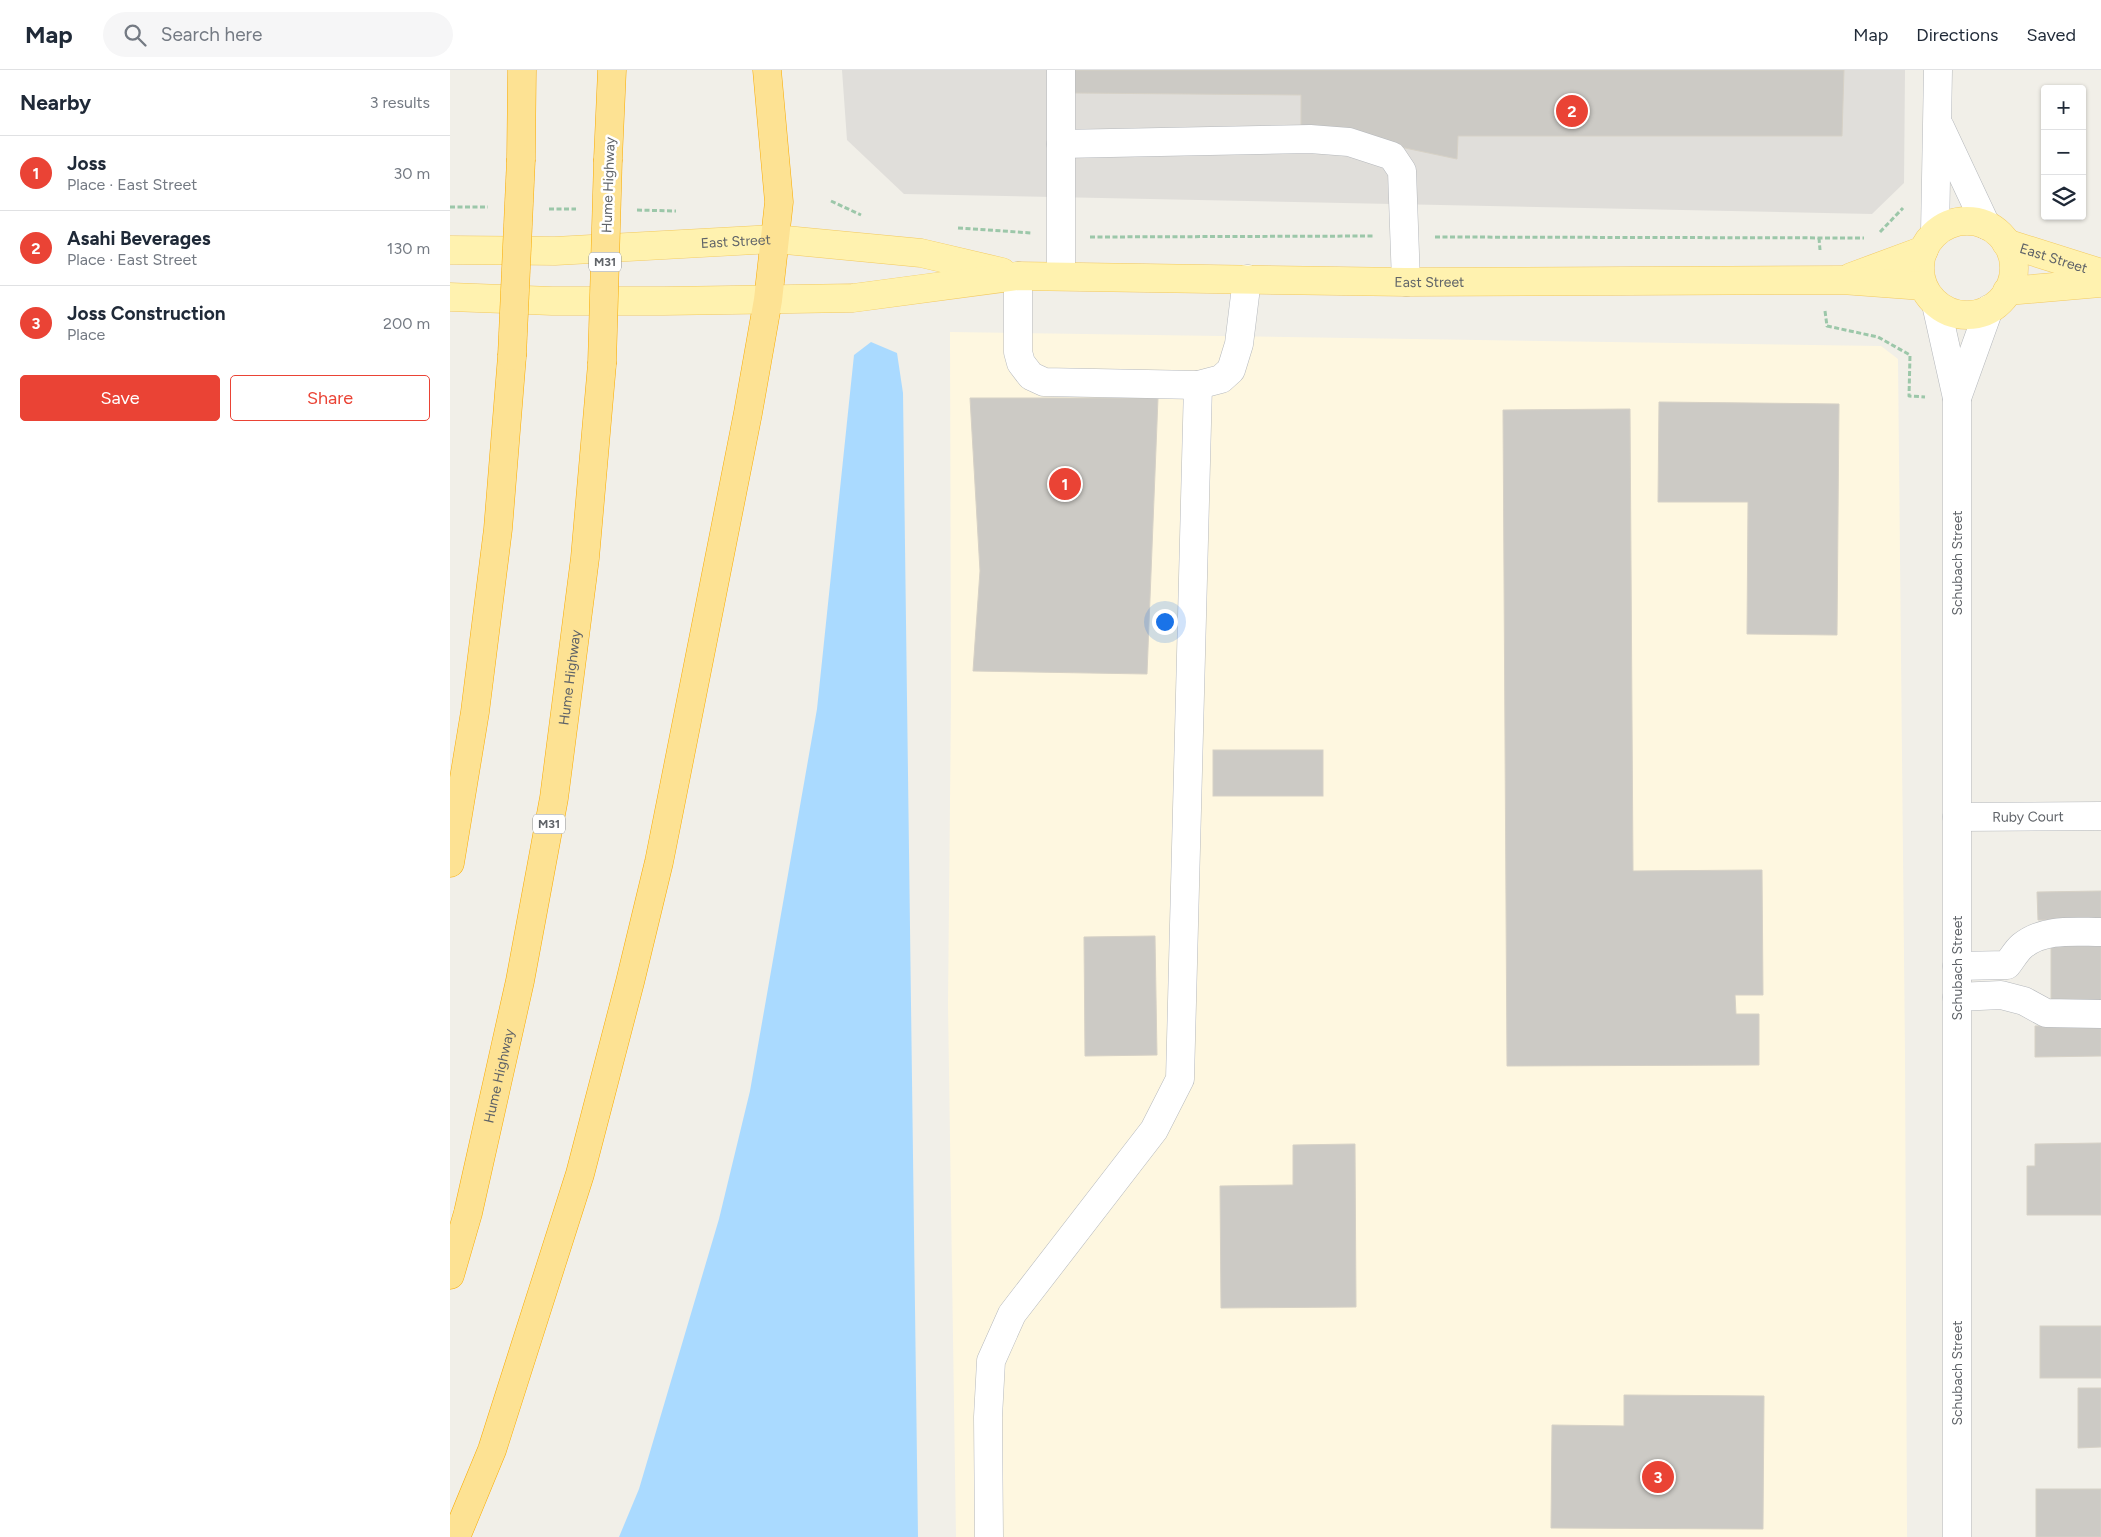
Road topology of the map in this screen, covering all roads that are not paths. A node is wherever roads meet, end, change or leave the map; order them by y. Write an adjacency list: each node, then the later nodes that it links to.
1 (522, 70): 28 (highway, bridge)
2 (612, 70): 33 (highway, Hume Highway / M31, bridge)
3 (767, 70): 9 (highway)
4 (1061, 70): 7 (street)
5 (1938, 70): 6 (street)
6 (1938, 121): 8 (street); 10 (street)
7 (1061, 144): 15 (street); 18 (street)
8 (1986, 225): 10 (main road); 11 (main road)
9 (775, 239): 12 (main road, East Street); 14 (main road, East Street); 22 (highway)
10 (1929, 241): 17 (main road, East Street); 20 (main road)
11 (2006, 243): 13 (main road, East Street); 23 (main road)
12 (450, 250)
13 (2101, 274)
14 (1018, 276): 15 (main road, East Street); 22 (main road, East Street); 24 (street)
15 (1061, 276): 16 (main road, East Street)
16 (1247, 279): 18 (main road, East Street); 24 (street)
17 (1832, 280): 18 (main road, East Street); 20 (main road, East Street)
18 (1406, 282)
19 (2101, 283): 23 (main road, East Street)
20 (1930, 295): 23 (main road); 25 (street, Schubach Street)
21 (450, 297): 22 (main road, East Street)
22 (768, 300): 34 (highway)
23 (1998, 300): 25 (street, Schubach Street)
24 (1198, 385): 35 (street)
25 (1957, 398): 27 (street, Schubach Street)
26 (2101, 816): 27 (street, Ruby Court)
27 (1957, 817): 30 (street, Schubach Street)
28 (450, 864)
29 (2101, 932): 30 (street)
30 (1957, 966): 31 (street, Schubach Street)
31 (1957, 997): 32 (street); 36 (street, Schubach Street)
32 (2101, 1014)
33 (450, 1275)
34 (456, 1537)
35 (989, 1537)
36 (1957, 1537)

